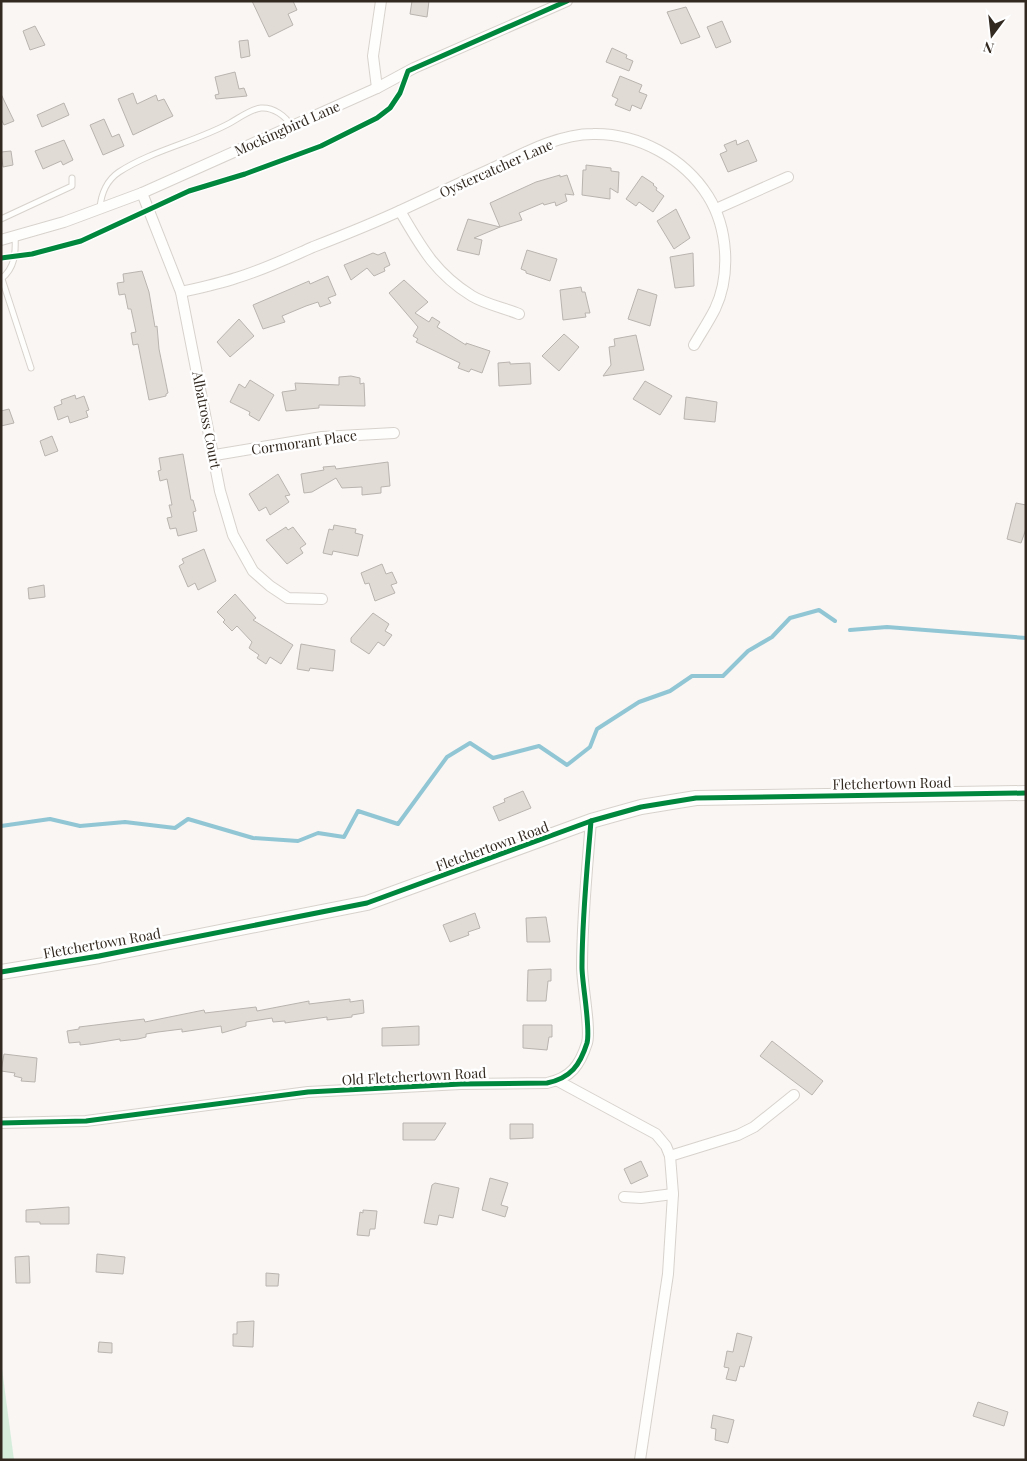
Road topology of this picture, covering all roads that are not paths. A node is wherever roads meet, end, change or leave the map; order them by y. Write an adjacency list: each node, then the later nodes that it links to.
1 (381, 1): 3 (street)
2 (567, 1): 3 (street, Mockingbird Lane)
3 (377, 88): 4 (street, Mockingbird Lane)
4 (292, 126): 7 (street, Mockingbird Lane); 8 (lane)
5 (788, 177): 9 (street)
6 (72, 178): 11 (lane)
7 (142, 192): 8 (street, Mockingbird Lane); 15 (street, Albatross Court)
8 (100, 208): 12 (street, Mockingbird Lane)
9 (716, 209): 10 (street, Oystercatcher Lane); 17 (street, Oystercatcher Lane)
10 (400, 211): 15 (street, Oystercatcher Lane); 16 (street)
11 (1, 219)
12 (15, 236): 13 (street, Mockingbird Lane); 14 (lane)
13 (1, 240)
14 (1, 279): 18 (lane)
15 (181, 292): 20 (street, Albatross Court)
16 (519, 314)
17 (694, 345)
18 (31, 368)
19 (394, 433): 20 (street, Cormorant Place)
20 (215, 455): 21 (street, Albatross Court)
21 (322, 599)
22 (1026, 792): 23 (street, Fletchertown Road)
23 (592, 822): 24 (street, Fletchertown Road); 25 (street)
24 (1, 972)
25 (558, 1081): 27 (street, Old Fletchertown Road); 28 (street)
26 (794, 1095): 28 (street)
27 (1, 1123)
28 (670, 1156): 29 (street)
29 (673, 1194): 30 (street); 31 (street)
30 (624, 1197)
31 (640, 1460)

